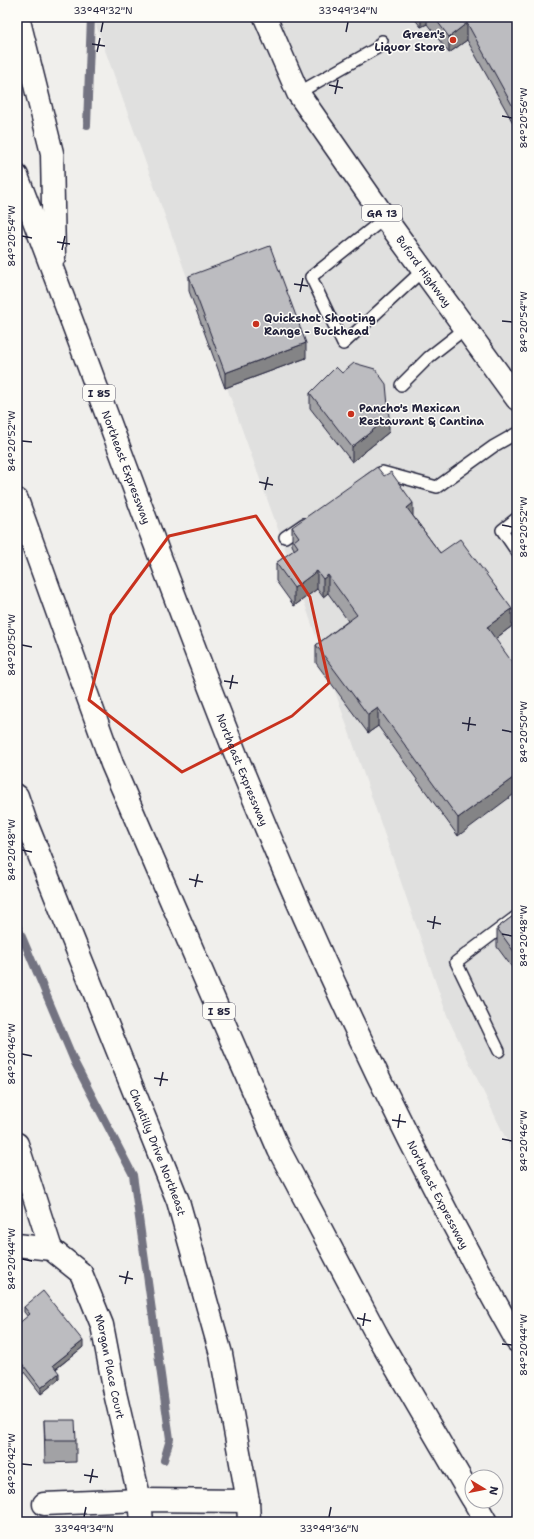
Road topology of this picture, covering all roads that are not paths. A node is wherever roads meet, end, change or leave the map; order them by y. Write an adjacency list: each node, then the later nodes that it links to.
1 (18, 17): 8 (main road)
2 (265, 17): 4 (main road, Buford Highway / GA 13)
3 (382, 41): 4 (lane)
4 (298, 93): 6 (main road, Buford Highway / GA 13)
5 (17, 176): 8 (main road, Northeast Expressway / I 85)
6 (385, 218): 7 (main road, Buford Highway / GA 13); 7 (lane)
7 (423, 270): 9 (main road, Buford Highway / GA 13)
8 (54, 272): 25 (main road, Northeast Expressway / I 85)
9 (466, 328): 10 (lane); 11 (main road, Buford Highway / GA 13)
10 (401, 385)
11 (517, 399)
12 (517, 434): 13 (lane)
13 (363, 485)
14 (17, 500): 26 (main road, I 85)
15 (517, 518): 18 (lane)
16 (311, 520): 17 (lane)
17 (285, 537)
18 (517, 552)
19 (17, 796): 28 (main road, Chantilly Drive Northeast)
20 (517, 916): 21 (lane)
21 (499, 1051)
22 (17, 1144): 24 (main road)
23 (17, 1245): 24 (main road)
24 (51, 1249): 27 (main road, Morgan Place Court)
25 (517, 1341)
26 (464, 1484)
27 (140, 1500): 28 (main road); 29 (main road); 31 (main road, Morgan Place Court)
28 (248, 1501): 32 (main road, Chantilly Drive Northeast)
29 (44, 1504)
30 (479, 1509): 33 (main road)
31 (142, 1522)
32 (249, 1522)
33 (486, 1522)

